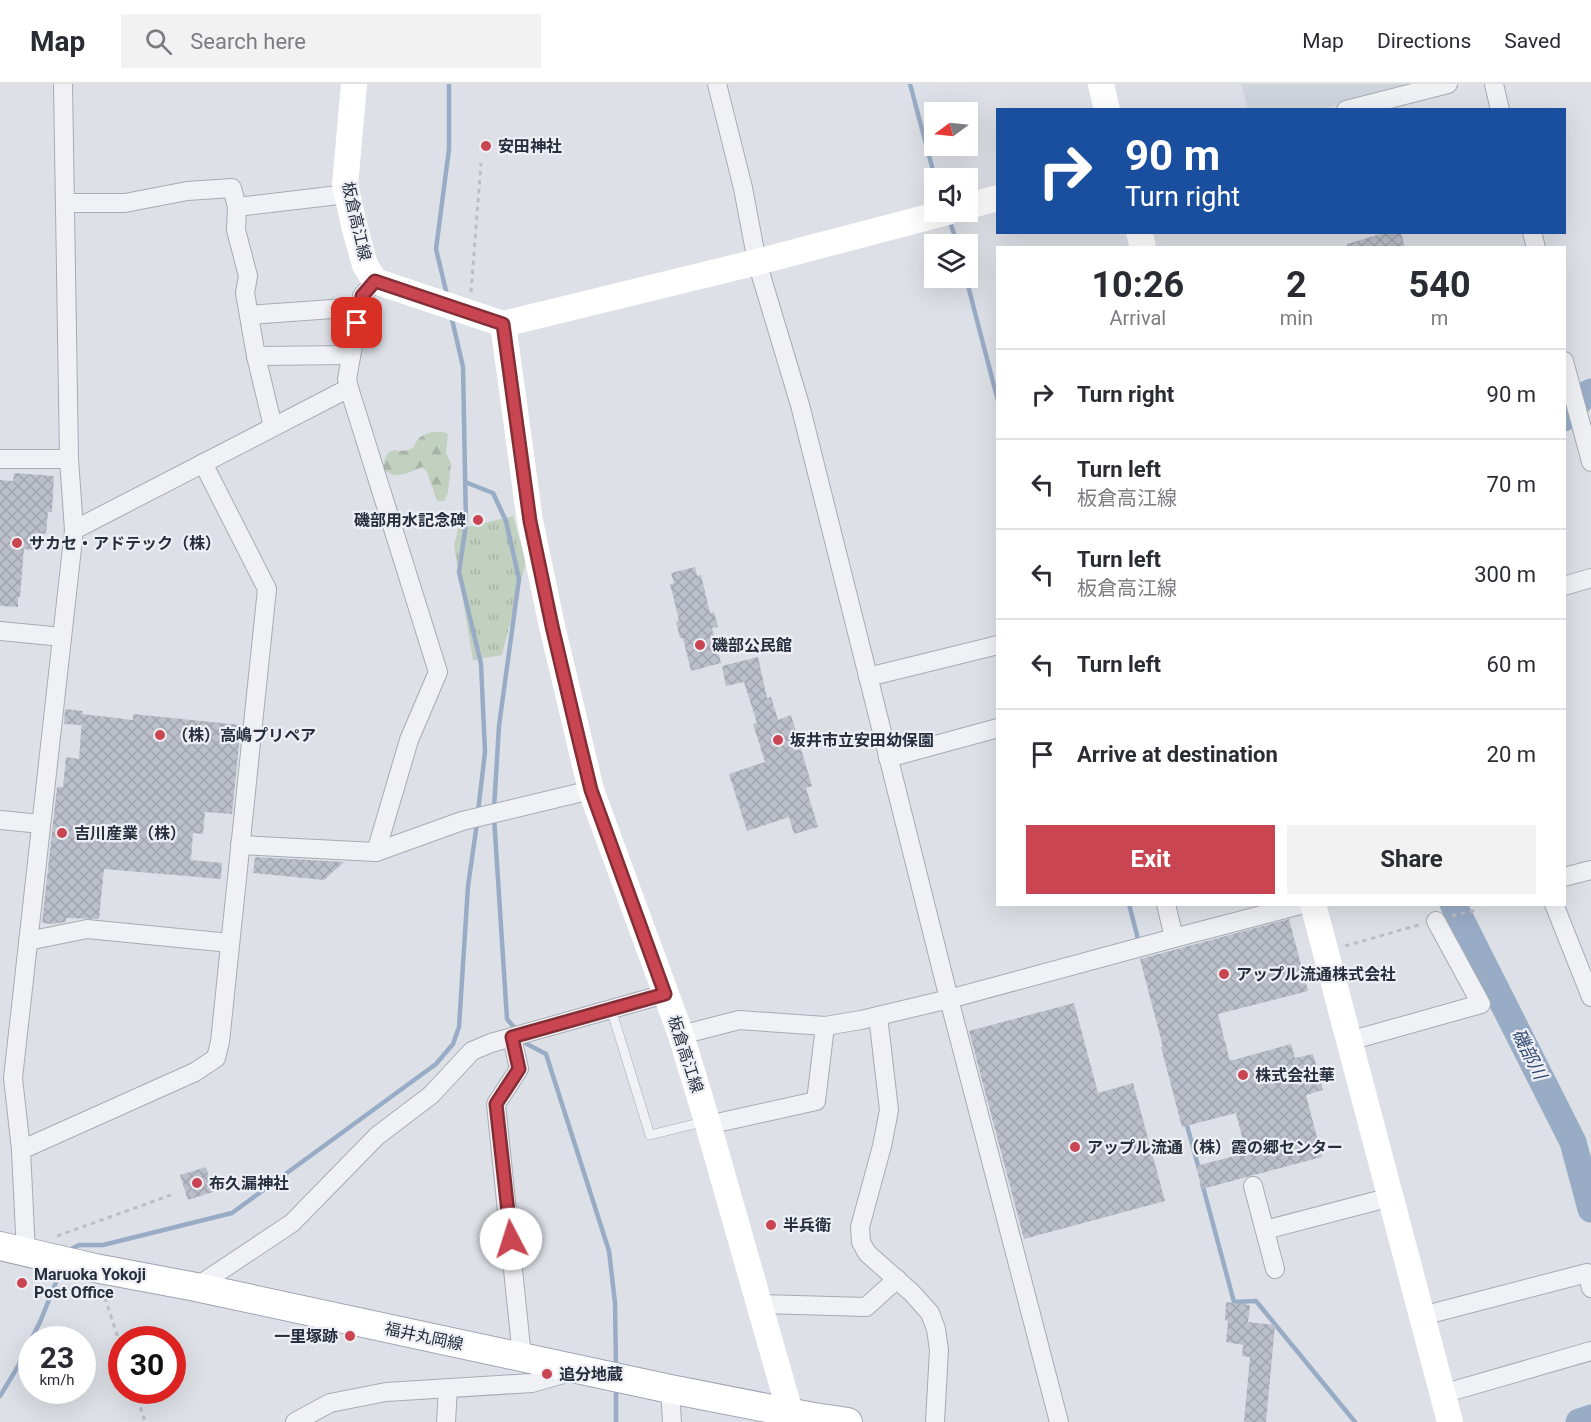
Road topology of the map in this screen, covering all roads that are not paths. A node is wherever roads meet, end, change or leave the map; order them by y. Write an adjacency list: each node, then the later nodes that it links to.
1 (63, 84): 12 (street)
2 (354, 84): 10 (main road, 板倉高江線)
3 (717, 84): 16 (street)
4 (1101, 84): 7 (main road)
5 (1448, 84): 8 (street)
6 (1494, 84): 9 (street)
7 (1107, 108)
8 (1354, 108)
9 (1500, 108)
10 (347, 194): 14 (street); 17 (main road, 板倉高江線)
11 (996, 199): 13 (main road)
12 (65, 203): 14 (street); 28 (street)
13 (978, 203)
14 (237, 207): 19 (street)
15 (924, 218): 16 (main road)
16 (757, 262): 20 (main road); 37 (street)
17 (375, 281): 18 (street); 20 (main road, 板倉高江線)
18 (360, 307): 19 (street); 21 (street)
19 (249, 315): 22 (street)
20 (503, 324): 40 (main road, 板倉高江線)
21 (351, 355): 22 (street); 24 (street)
22 (256, 356): 26 (street)
23 (1566, 366): 25 (street)
24 (349, 388): 26 (street); 44 (street)
25 (1586, 420): 29 (street)
26 (273, 427): 30 (street)
27 (0, 459): 28 (street)
28 (69, 459): 31 (street)
29 (1591, 462)
30 (203, 463): 31 (street); 43 (street)
31 (74, 530): 35 (street)
32 (1591, 578): 33 (street)
33 (1566, 585)
34 (0, 631): 35 (street)
35 (62, 637): 42 (street)
36 (996, 645): 37 (street)
37 (868, 677): 39 (street)
38 (996, 729): 39 (street)
39 (888, 758): 57 (street)
40 (591, 790): 44 (street); 55 (main road, 板倉高江線)
41 (0, 820): 42 (street)
42 (41, 824): 53 (street)
43 (240, 845): 44 (street); 54 (street)
44 (376, 852)
45 (1591, 870): 46 (street)
46 (1566, 877)
47 (1166, 906): 52 (street)
48 (1296, 906): 52 (street)
49 (1314, 906): 63 (main road)
50 (1555, 906): 56 (street)
51 (1436, 921): 63 (street)
52 (1174, 938): 57 (street)
53 (28, 941): 54 (street); 65 (street)
54 (230, 943): 65 (street)
55 (665, 994): 58 (street); 61 (main road, 板倉高江線)
56 (1591, 997)
57 (949, 999): 59 (street); 88 (street)
58 (611, 1009): 62 (street); 64 (lane)
59 (878, 1016): 60 (street); 71 (street)
60 (825, 1026): 61 (street); 64 (street)
61 (681, 1035): 64 (main road, 板倉高江線)
62 (512, 1037): 72 (street); 77 (street)
63 (1349, 1041): 67 (main road)
64 (707, 1123): 74 (main road, 板倉高江線)
65 (21, 1150): 69 (street)
66 (1253, 1186): 68 (street)
67 (1391, 1197): 68 (street); 75 (main road)
68 (1265, 1230): 70 (street)
69 (18, 1249): 72 (main road, 福井丸岡線)
70 (1275, 1269)
71 (897, 1279): 74 (street); 87 (street)
72 (196, 1287): 77 (main road, 福井丸岡線)
73 (1591, 1288): 75 (street)
74 (759, 1304): 82 (main road, 板倉高江線)
75 (1422, 1316): 81 (main road)
76 (1591, 1351): 81 (street)
77 (522, 1357): 78 (main road, 福井丸岡線)
78 (582, 1369): 79 (street); 80 (main road, 福井丸岡線)
79 (448, 1388): 83 (street); 84 (street)
80 (670, 1389): 82 (main road, 福井丸岡線); 85 (street)
81 (1442, 1394): 89 (main road)
82 (803, 1417): 86 (main road, 福井丸岡線)
83 (295, 1422)
84 (446, 1422)
85 (672, 1422)
86 (848, 1422)
87 (935, 1422)
88 (1059, 1422)
89 (1450, 1422)

